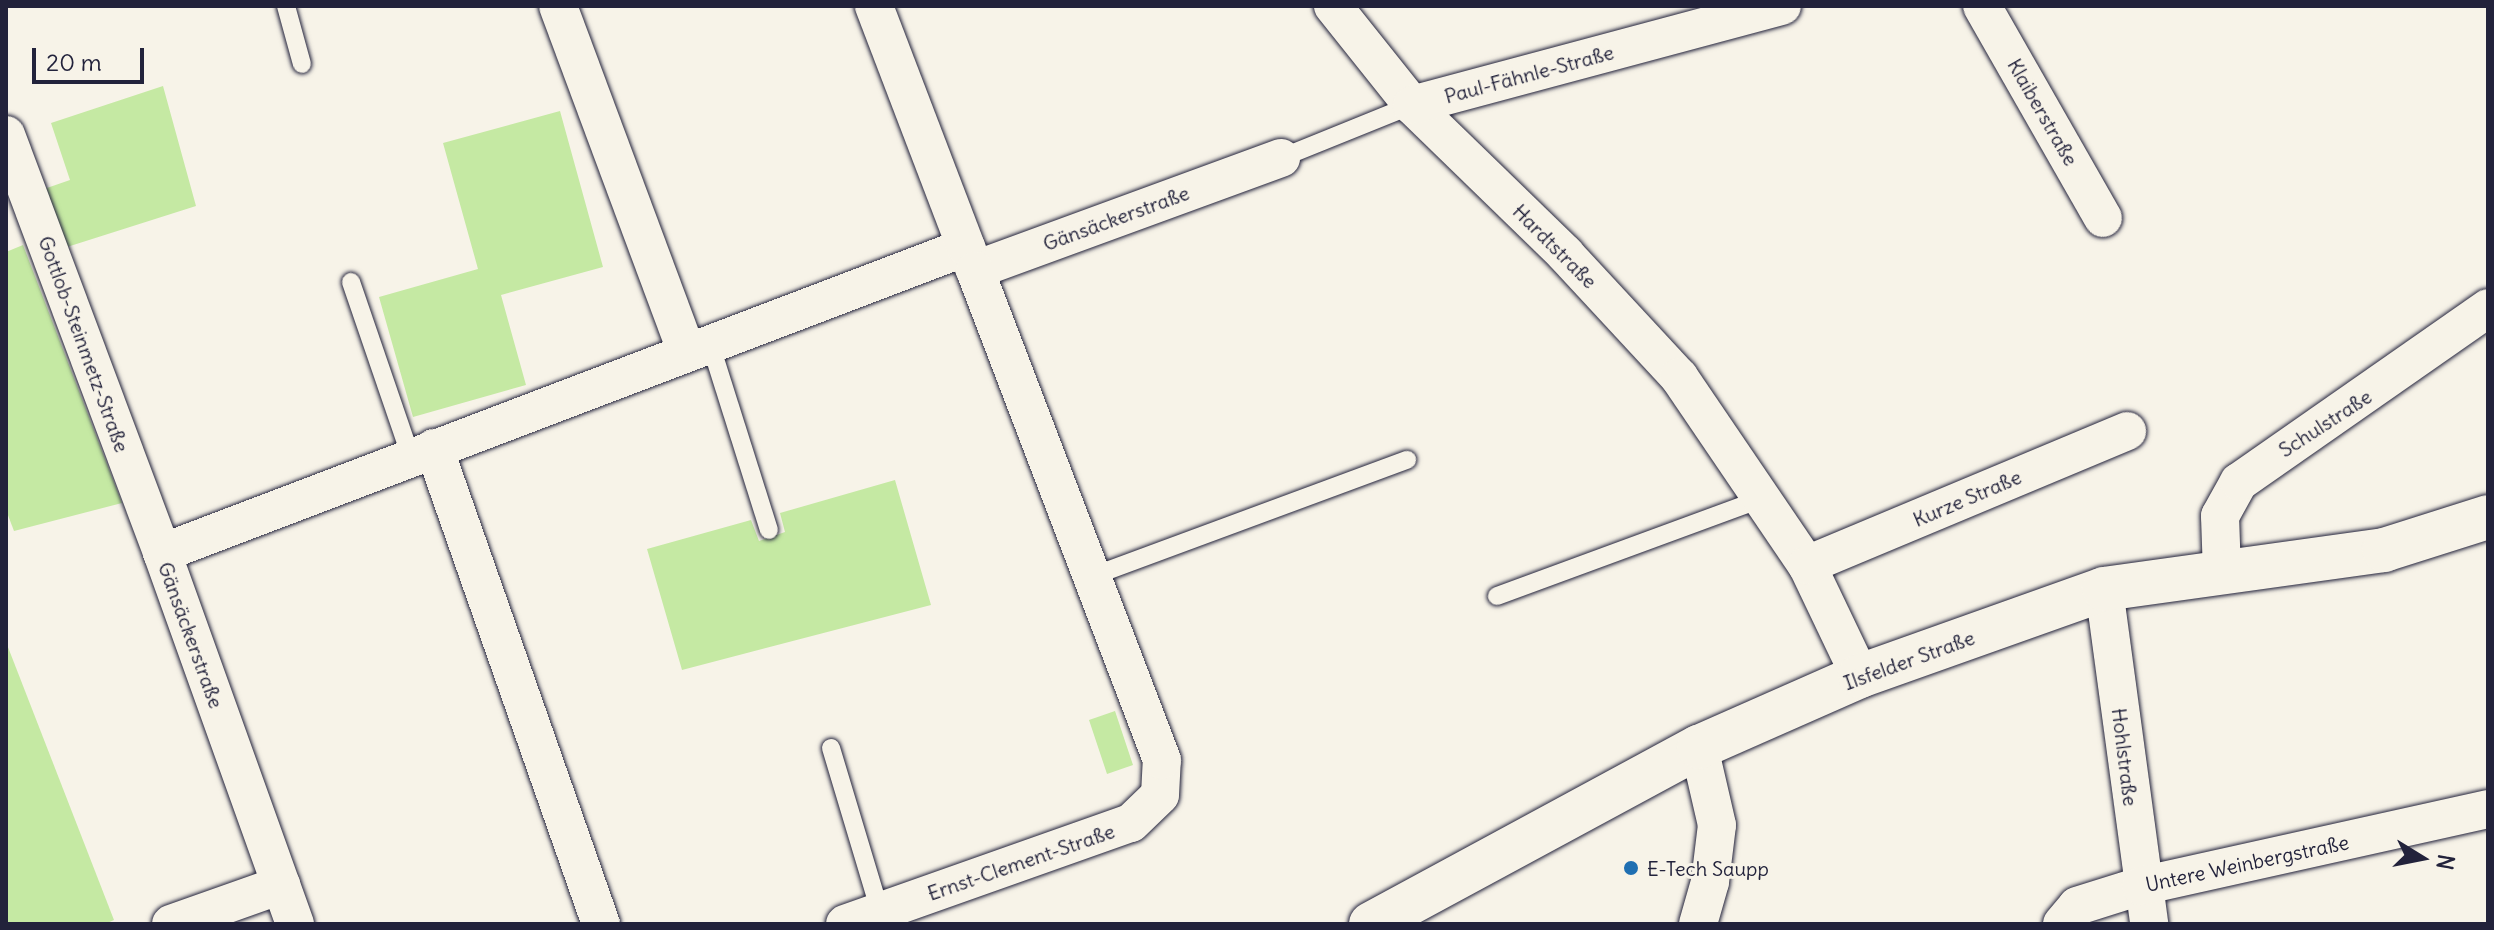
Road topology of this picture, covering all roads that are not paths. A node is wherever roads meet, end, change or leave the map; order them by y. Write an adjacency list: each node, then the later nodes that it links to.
1 (286, 6): 7 (lane)
2 (558, 6): 15 (street)
3 (874, 6): 12 (street)
4 (1333, 6): 8 (street, Hardtstraße)
5 (1782, 6): 8 (street, Paul-Fähnle-Straße)
6 (1982, 6): 11 (street, Klaiberstraße)
7 (302, 64)
8 (1412, 105): 10 (lane, Paul-Fähnle-Straße); 19 (street, Hardtstraße)
9 (6, 135): 22 (street, Gottlob-Steinmetz-Straße)
10 (1281, 158): 12 (street, Gänsäckerstraße)
11 (2103, 218)
12 (970, 258): 15 (street, Gänsäckerstraße); 25 (street, Ernst-Clement-Straße)
13 (351, 282): 17 (lane)
14 (2488, 308): 24 (street, Schulstraße)
15 (699, 348): 17 (street, Gänsäckerstraße); 21 (lane)
16 (2127, 431): 23 (street, Kurze Straße)
17 (423, 452): 22 (street, Gänsäckerstraße); 37 (street)
18 (1407, 460): 25 (lane)
19 (1764, 498): 23 (street, Hardtstraße); 27 (lane)
20 (2488, 517): 24 (main road, Ilsfelder Straße)
21 (769, 530)
22 (162, 553): 32 (street, Gänsäckerstraße)
23 (1807, 565): 28 (street, Hardtstraße)
24 (2222, 573): 26 (main road, Ilsfelder Straße)
25 (1093, 576): 34 (street, Ernst-Clement-Straße)
26 (2104, 589): 28 (main road, Ilsfelder Straße); 33 (street, Hohlstraße)
27 (1497, 596)
28 (1860, 676): 29 (main road, Ilsfelder Straße)
29 (1699, 747): 39 (main road, Ilsfelder Straße); 40 (street)
30 (831, 748): 34 (lane)
31 (2488, 809): 33 (street, Untere Weinbergstraße)
32 (281, 885): 35 (street); 36 (street, Gänsäckerstraße)
33 (2141, 886): 41 (street, Untere Weinbergstraße); 42 (street, Hohlstraße)
34 (880, 911): 38 (street, Ernst-Clement-Straße)
35 (171, 924)
36 (295, 924)
37 (601, 924)
38 (845, 924)
39 (1371, 924)
40 (1698, 924)
41 (2062, 924)
42 (2149, 924)

